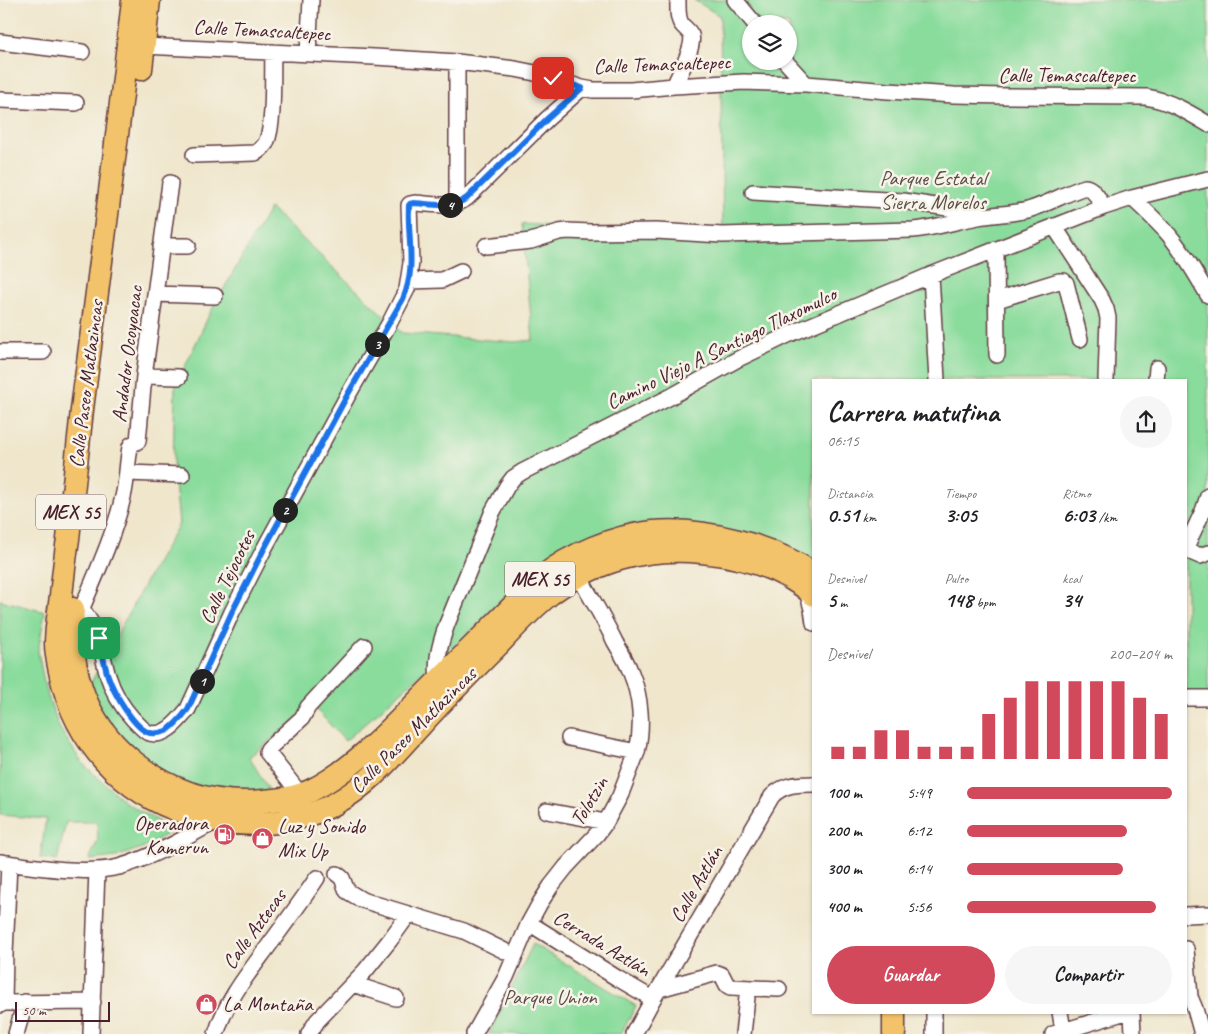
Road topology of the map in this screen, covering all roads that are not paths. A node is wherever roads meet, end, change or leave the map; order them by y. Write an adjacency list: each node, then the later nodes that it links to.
1 (133, 0): 66 (highway, Calle Paseo Matlazincas / MEX 55)
2 (149, 0): 8 (highway, Calle Paseo Matlazincas / MEX 55)
3 (311, 0): 11 (street)
4 (678, 0): 15 (street)
5 (735, 0): 6 (street)
6 (748, 15)
7 (0, 42): 9 (street)
8 (144, 46): 10 (street, Calle Temascaltepec); 56 (highway, Calle Paseo Matlazincas / MEX 55)
9 (82, 52)
10 (273, 52): 11 (street, Calle Temascaltepec); 20 (street)
11 (308, 53): 12 (street, Calle Temascaltepec)
12 (457, 62): 16 (street, Calle Temascaltepec); 25 (street)
13 (793, 70): 14 (street)
14 (806, 84): 15 (street, Calle Temascaltepec); 19 (street, Calle Temascaltepec)
15 (674, 86): 16 (street, Calle Temascaltepec)
16 (582, 88): 25 (street)
17 (0, 100): 18 (street)
18 (76, 103)
19 (1208, 124)
20 (194, 155)
21 (1208, 179): 24 (street, Camino Viejo A Santiago Tlaxomulco)
22 (170, 184): 29 (street, Andador Ocoyoacac)
23 (753, 192): 27 (street)
24 (1132, 198): 26 (street, Camino Viejo A Santiago Tlaxomulco); 37 (street)
25 (457, 204): 35 (street, Calle Tejocotes)
26 (1104, 208): 27 (street); 28 (street, Camino Viejo A Santiago Tlaxomulco)
27 (992, 215): 31 (street)
28 (1054, 226): 32 (street, Camino Viejo A Santiago Tlaxomulco); 47 (street)
29 (161, 246): 30 (street); 36 (street, Andador Ocoyoacac)
30 (188, 246)
31 (486, 246)
32 (996, 249): 34 (street, Camino Viejo A Santiago Tlaxomulco); 39 (street)
33 (461, 271): 35 (street)
34 (931, 275): 46 (street); 58 (street, Camino Viejo A Santiago Tlaxomulco)
35 (409, 281): 56 (street, Calle Tejocotes)
36 (155, 294): 38 (street); 44 (street, Andador Ocoyoacac)
37 (1208, 295)
38 (215, 296)
39 (997, 300): 40 (street); 43 (street)
40 (1080, 339)
41 (0, 352): 42 (street)
42 (43, 352)
43 (997, 355)
44 (144, 376): 45 (street); 48 (street, Andador Ocoyoacac)
45 (178, 376)
46 (937, 379)
47 (1106, 379)
48 (127, 473): 49 (street); 56 (street, Andador Ocoyoacac)
49 (182, 476)
50 (1208, 496): 51 (street)
51 (1187, 547)
52 (1187, 549): 53 (street)
53 (1205, 557)
54 (578, 575): 55 (highway, Calle Paseo Matlazincas / MEX 55); 58 (highway, Calle Paseo Matlazincas / MEX 55); 62 (street, Tolotzin)
55 (812, 600): 58 (highway, Calle Paseo Matlazincas / MEX 55)
56 (78, 607): 64 (highway, Calle Paseo Matlazincas / MEX 55)
57 (364, 646): 64 (street)
58 (440, 691): 64 (highway, Calle Paseo Matlazincas / MEX 55); 66 (highway, Calle Paseo Matlazincas / MEX 55)
59 (1187, 698): 60 (street)
60 (1208, 698)
61 (569, 738): 62 (street)
62 (637, 752): 67 (street, Tolotzin)
63 (812, 784): 81 (street, Calle Aztlán)
64 (302, 794)
65 (547, 811): 67 (street)
66 (216, 821): 69 (street)
67 (606, 822): 75 (street, Tolotzin)
68 (4, 862): 69 (street); 86 (street)
69 (96, 870): 85 (street)
70 (337, 874): 73 (street)
71 (316, 878): 97 (street, Calle Aztecas)
72 (1208, 914): 74 (street)
73 (408, 915): 76 (street); 78 (street)
74 (1187, 915)
75 (529, 923): 76 (street, Tolotzin); 81 (street, Cerrada Aztlán)
76 (515, 956): 99 (street, Tolotzin)
77 (1187, 973): 82 (street)
78 (353, 984): 83 (street); 98 (street)
79 (748, 988): 80 (street); 81 (street); 101 (street)
80 (779, 989)
81 (656, 994): 100 (street, Calle Aztlán)
82 (1188, 997): 107 (street)
83 (396, 998)
84 (26, 1002): 85 (street); 86 (street); 95 (street)
85 (93, 1002): 96 (street)
86 (2, 1004)
87 (884, 1014): 102 (street)
88 (894, 1014): 103 (highway)
89 (910, 1014): 104 (highway)
90 (934, 1014): 105 (street)
91 (1060, 1014): 94 (street)
92 (1119, 1014): 94 (street)
93 (1132, 1014): 106 (street)
94 (1058, 1032)
95 (16, 1034)
96 (91, 1034)
97 (216, 1034)
98 (309, 1034)
99 (474, 1034)
100 (634, 1034)
101 (743, 1034)
102 (883, 1034)
103 (894, 1034)
104 (910, 1034)
105 (934, 1034)
106 (1133, 1034)
107 (1202, 1034)

